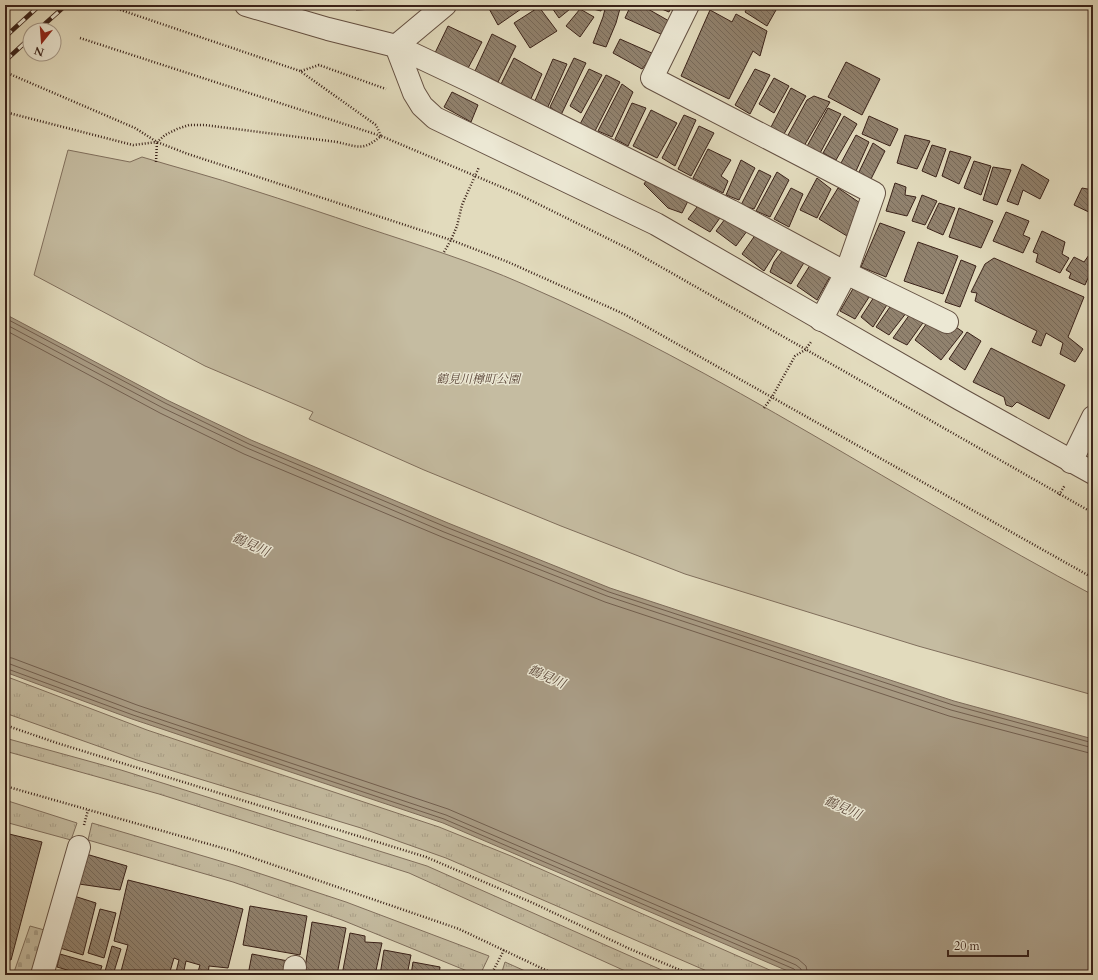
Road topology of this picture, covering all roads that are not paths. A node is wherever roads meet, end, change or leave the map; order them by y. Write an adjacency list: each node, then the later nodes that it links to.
1 (246, 5): 4 (street)
2 (445, 5): 4 (street)
3 (688, 5): 5 (street)
4 (396, 46): 5 (street); 6 (street)
5 (846, 273): 6 (street); 7 (street)
6 (821, 320): 9 (street)
7 (947, 322)
8 (1093, 417): 9 (street)
9 (1072, 462): 10 (street)
10 (1093, 473)
11 (79, 847): 12 (street)
12 (42, 975)

